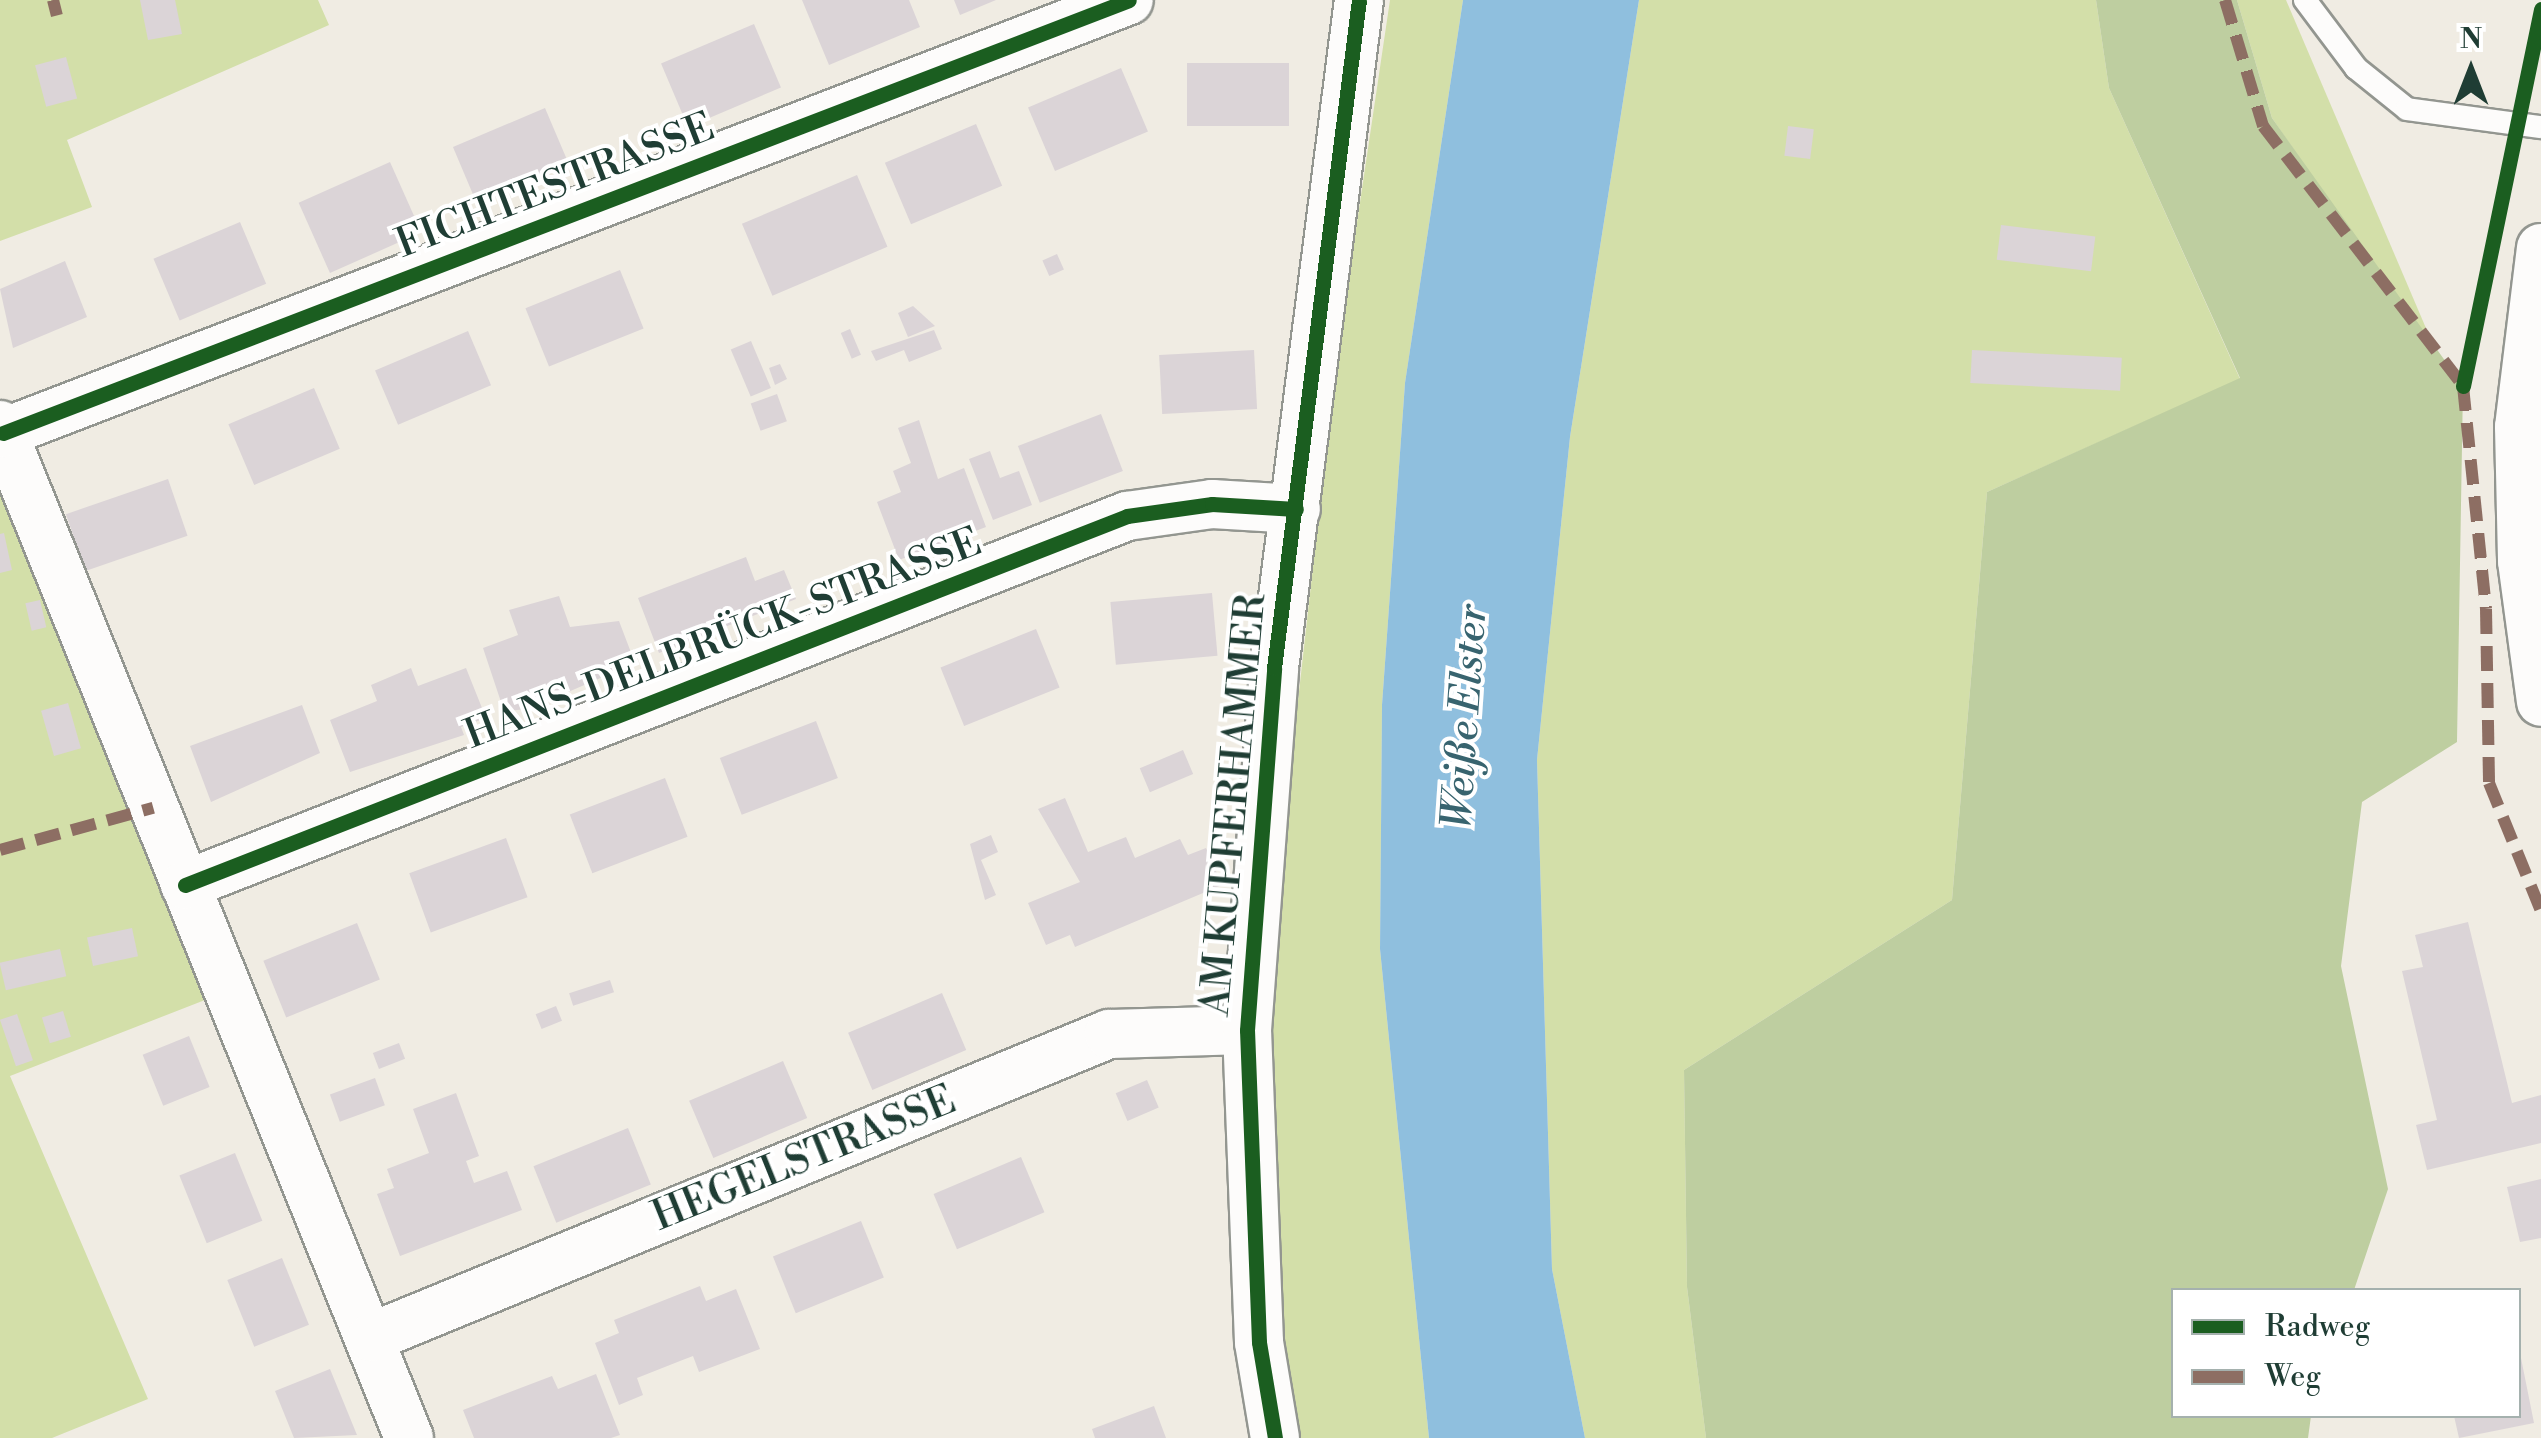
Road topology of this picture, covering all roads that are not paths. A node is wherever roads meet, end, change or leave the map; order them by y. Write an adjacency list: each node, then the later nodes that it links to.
1 (1130, 0): 6 (street, FICHTESTRASSE)
2 (1360, 0): 7 (street, AM KUPFERHAMMER)
3 (2305, 0): 4 (lane)
4 (2541, 127)
5 (2541, 248): 8 (street)
6 (1, 429): 9 (street)
7 (1296, 509): 9 (street, HANS-DELBRÜCK-STRASSE); 10 (street, AM KUPFERHAMMER)
8 (2540, 698)
9 (185, 884): 11 (street)
10 (1247, 1030): 11 (street, HEGELSTRASSE); 13 (street, AM KUPFERHAMMER)
11 (372, 1338): 12 (street)
12 (409, 1438)
13 (1275, 1438)

